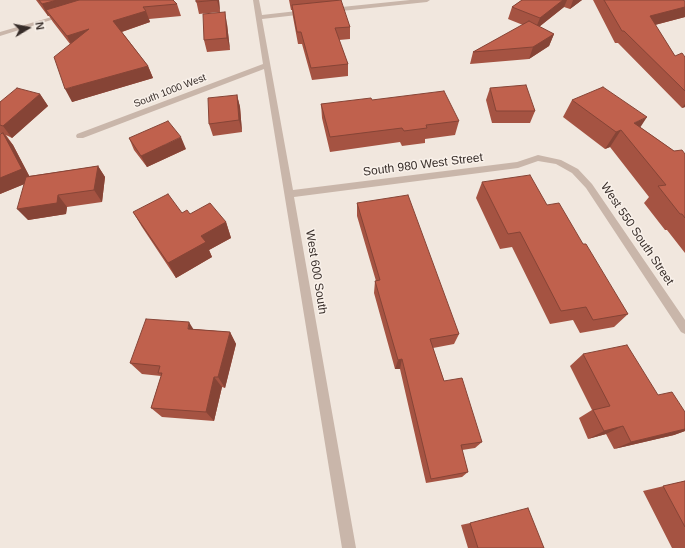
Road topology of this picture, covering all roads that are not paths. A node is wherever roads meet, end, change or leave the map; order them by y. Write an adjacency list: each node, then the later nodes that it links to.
1 (256, 0): 6 (street, West 600 South)
2 (427, 0): 3 (street)
3 (325, 10)
4 (309, 12): 6 (street)
5 (72, 13): 7 (street)
6 (259, 17): 8 (street, West 600 South)
7 (0, 34)
8 (268, 65): 9 (street, South 1000 West); 11 (street, West 600 South)
9 (80, 136)
10 (558, 162): 11 (street, South 980 West Street); 12 (street, West 550 South Street)
11 (290, 194): 13 (street, West 600 South)
12 (685, 329)
13 (349, 548)

